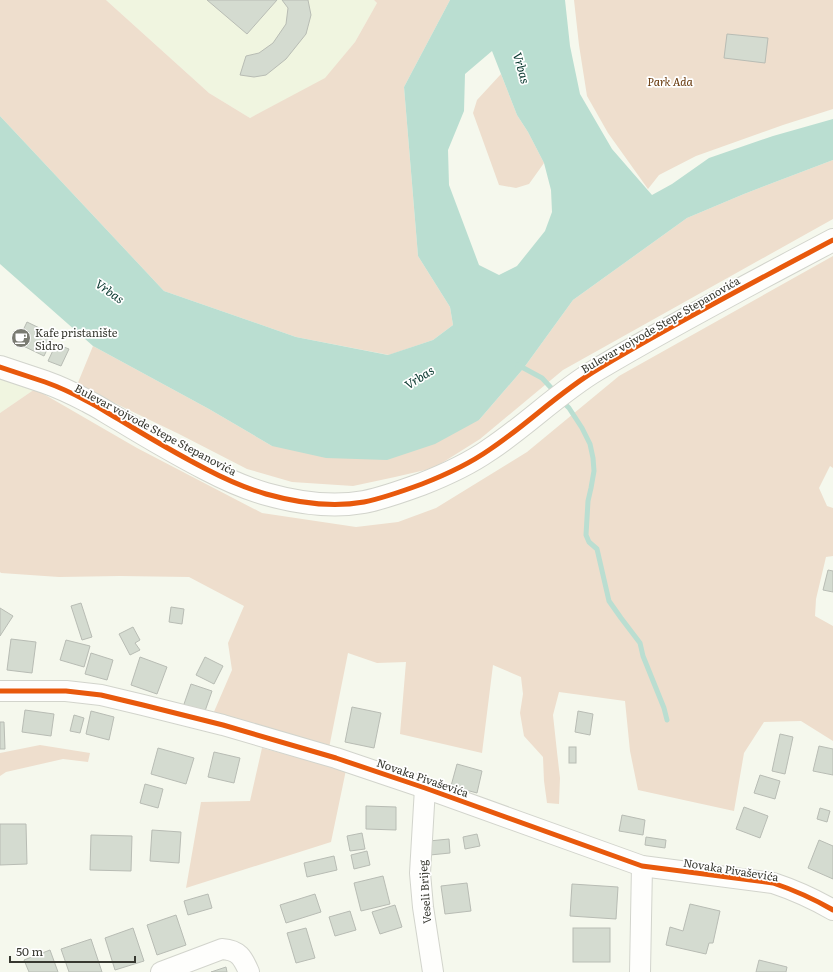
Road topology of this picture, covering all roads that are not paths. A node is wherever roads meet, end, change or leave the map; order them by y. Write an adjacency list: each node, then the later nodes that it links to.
1 (833, 240): 2 (main road, Bulevar vojvode Stepe Stepanovića)
2 (0, 367)
3 (0, 691): 4 (street, Novaka Pivaševića)
4 (425, 788): 5 (street, Novaka Pivaševića); 9 (street, Veseli Brijeg)
5 (642, 866): 6 (street, Novaka Pivaševića); 10 (street)
6 (833, 910)
7 (161, 972): 8 (street)
8 (249, 972)
9 (433, 972)
10 (640, 972)

